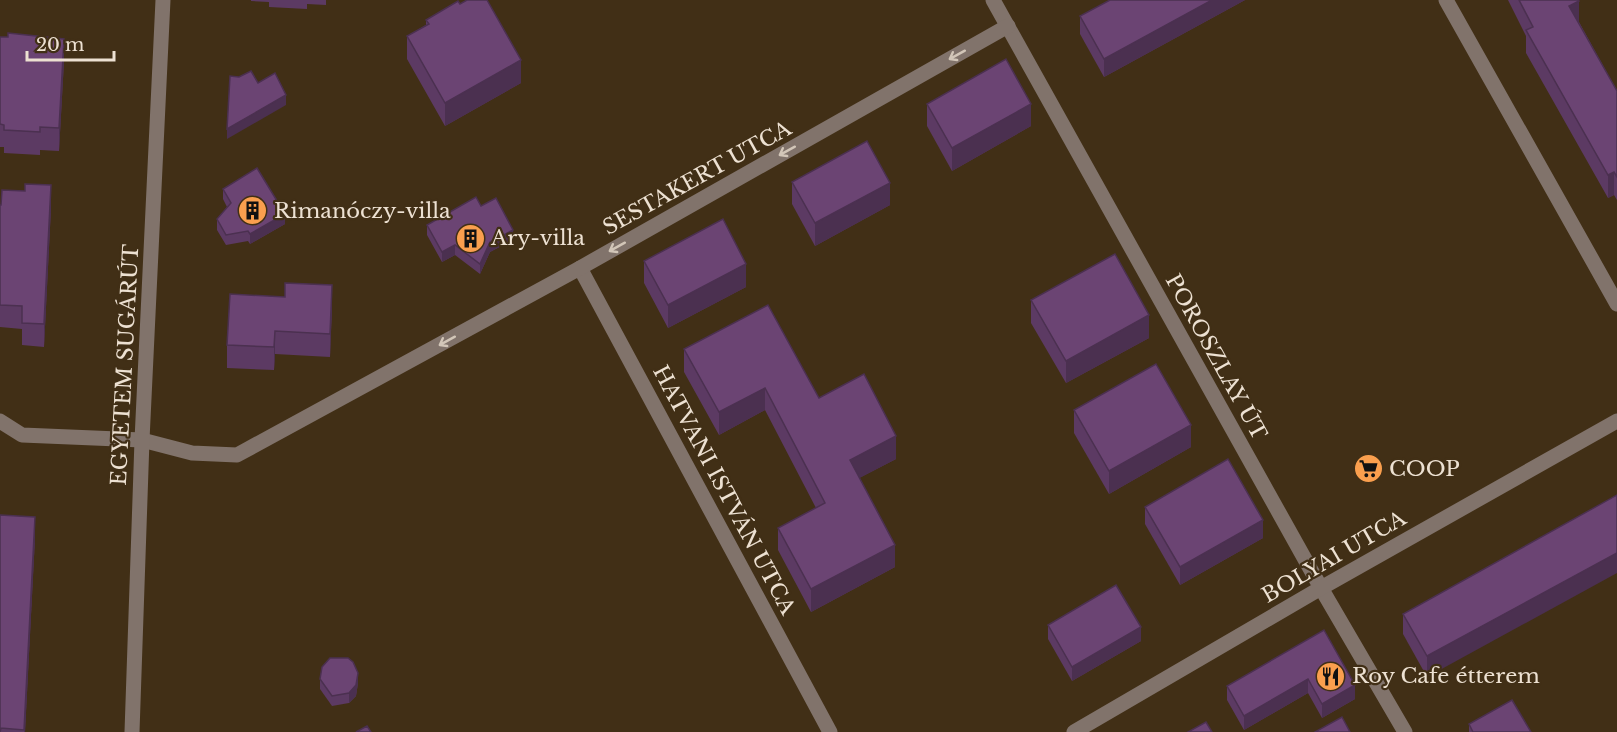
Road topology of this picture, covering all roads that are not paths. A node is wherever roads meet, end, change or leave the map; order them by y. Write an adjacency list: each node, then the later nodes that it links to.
1 (163, 0): 9 (street, EGYETEM SUGÁRÚT)
2 (993, 0): 4 (street, POROSZLAY ÚT)
3 (1446, 0): 6 (street)
4 (1008, 26): 5 (street, SESTAKERT UTCA, one-way to 5); 10 (street, POROSZLAY ÚT)
5 (580, 268): 9 (street, SESTAKERT UTCA, one-way to 9); 12 (street, HATVANI ISTVÁN UTCA)
6 (1617, 304)
7 (0, 421): 9 (street, SESTAKERT UTCA)
8 (1617, 421): 10 (street, BOLYAI UTCA)
9 (142, 440): 11 (street, EGYETEM SUGÁRÚT)
10 (1322, 588): 13 (street, BOLYAI UTCA); 14 (street, POROSZLAY ÚT)
11 (132, 732)
12 (830, 732)
13 (1074, 732)
14 (1405, 732)

